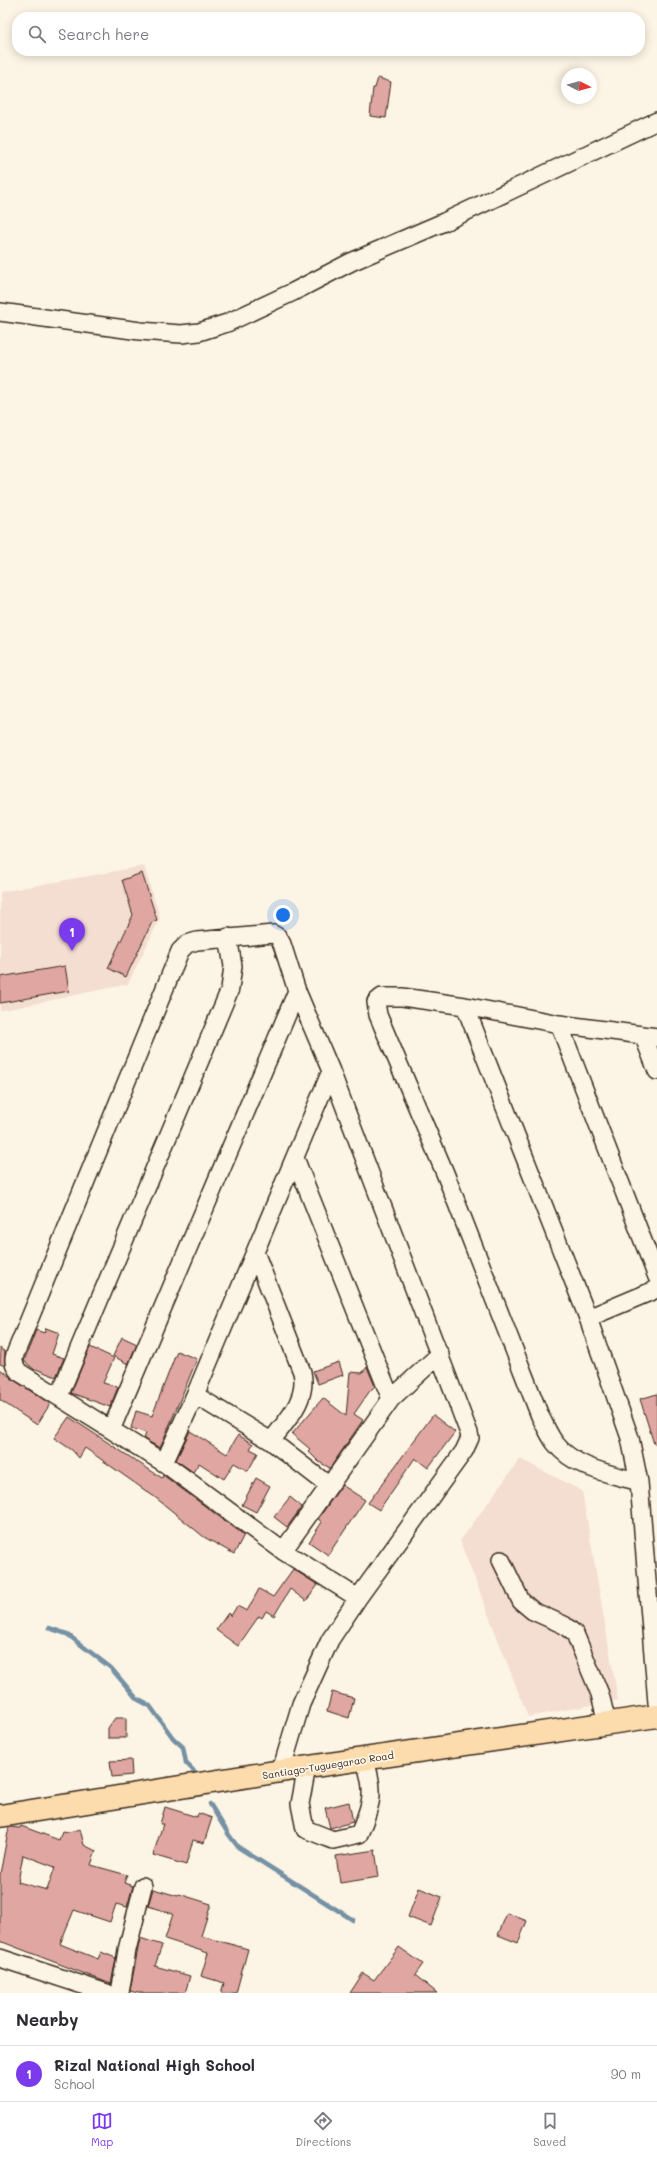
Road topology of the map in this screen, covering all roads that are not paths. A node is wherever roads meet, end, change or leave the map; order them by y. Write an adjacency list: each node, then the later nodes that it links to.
1 (657, 121): 2 (street)
2 (0, 312)
3 (228, 937): 4 (street); 16 (street); 16 (street)
4 (297, 991): 8 (street); 19 (street)
5 (465, 1006): 6 (street); 14 (street); 22 (street)
6 (559, 1024): 7 (street); 12 (street)
7 (650, 1036): 9 (street)
8 (331, 1071): 10 (street); 15 (street)
9 (657, 1071)
10 (295, 1158): 11 (street); 18 (street)
11 (255, 1252): 17 (street); 20 (street)
12 (657, 1277)
13 (657, 1289): 14 (street)
14 (588, 1318): 22 (street)
15 (440, 1354): 18 (street); 26 (street)
16 (59, 1396): 19 (street)
17 (195, 1396): 20 (street); 21 (street)
18 (391, 1399): 23 (street)
19 (111, 1430): 21 (street)
20 (272, 1441): 23 (street)
21 (164, 1463): 24 (street)
22 (639, 1482): 27 (street)
23 (328, 1485): 24 (street)
24 (283, 1551): 26 (street)
25 (501, 1560): 29 (street)
26 (358, 1598): 32 (street)
27 (657, 1703)
28 (657, 1716): 29 (highway, Santiago-Tuguegarao Road)
29 (607, 1723): 30 (highway, Santiago-Tuguegarao Road)
30 (364, 1759): 31 (highway, Santiago-Tuguegarao Road); 31 (street)
31 (307, 1767): 32 (highway, Santiago-Tuguegarao Road)
32 (281, 1771): 33 (highway, Santiago-Tuguegarao Road)
33 (0, 1816)
34 (143, 1886): 37 (street)
35 (0, 1958): 36 (street)
36 (107, 1993)
37 (120, 1993)

